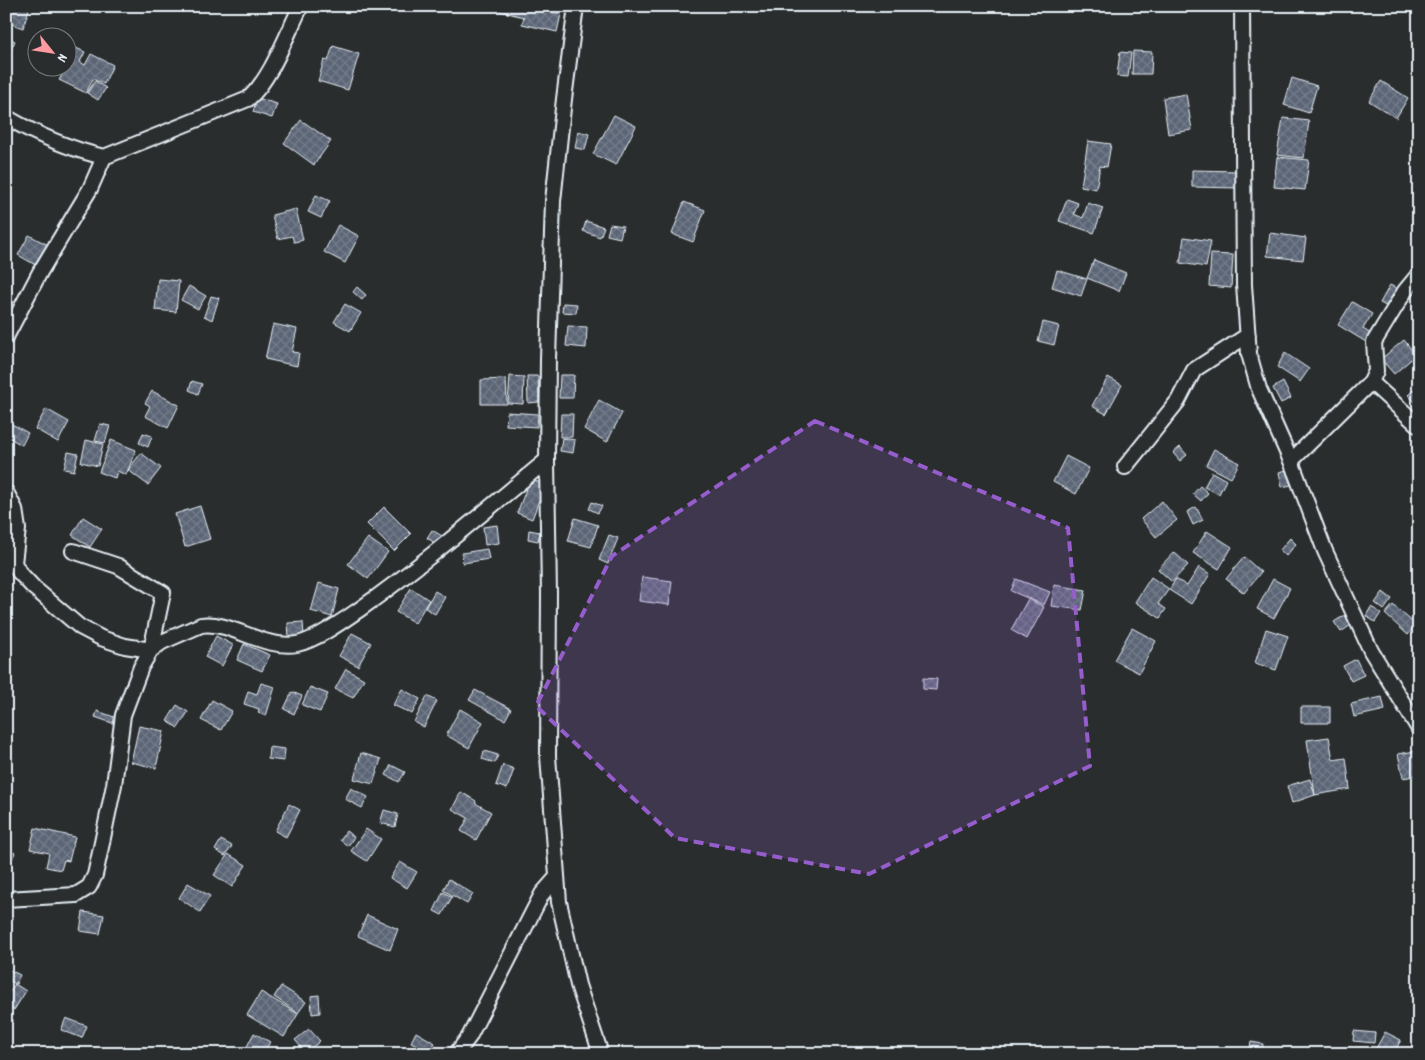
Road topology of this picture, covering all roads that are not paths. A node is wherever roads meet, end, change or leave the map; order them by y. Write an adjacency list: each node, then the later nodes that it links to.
1 (301, 6): 5 (street)
2 (576, 6): 11 (street)
3 (1242, 6): 7 (street)
4 (6, 117): 5 (street)
5 (104, 157): 8 (street)
6 (1419, 274): 9 (street)
7 (1248, 335): 12 (street); 13 (street)
8 (6, 337)
9 (1371, 382): 10 (street); 12 (street)
10 (1419, 426)
11 (547, 460): 16 (street); 18 (street)
12 (1290, 461): 17 (street)
13 (1125, 467)
14 (6, 492): 16 (street)
15 (72, 551): 16 (street)
16 (151, 650): 19 (street)
17 (1419, 729)
18 (557, 877): 20 (street); 21 (street)
19 (6, 899)
20 (456, 1054)
21 (601, 1054)

